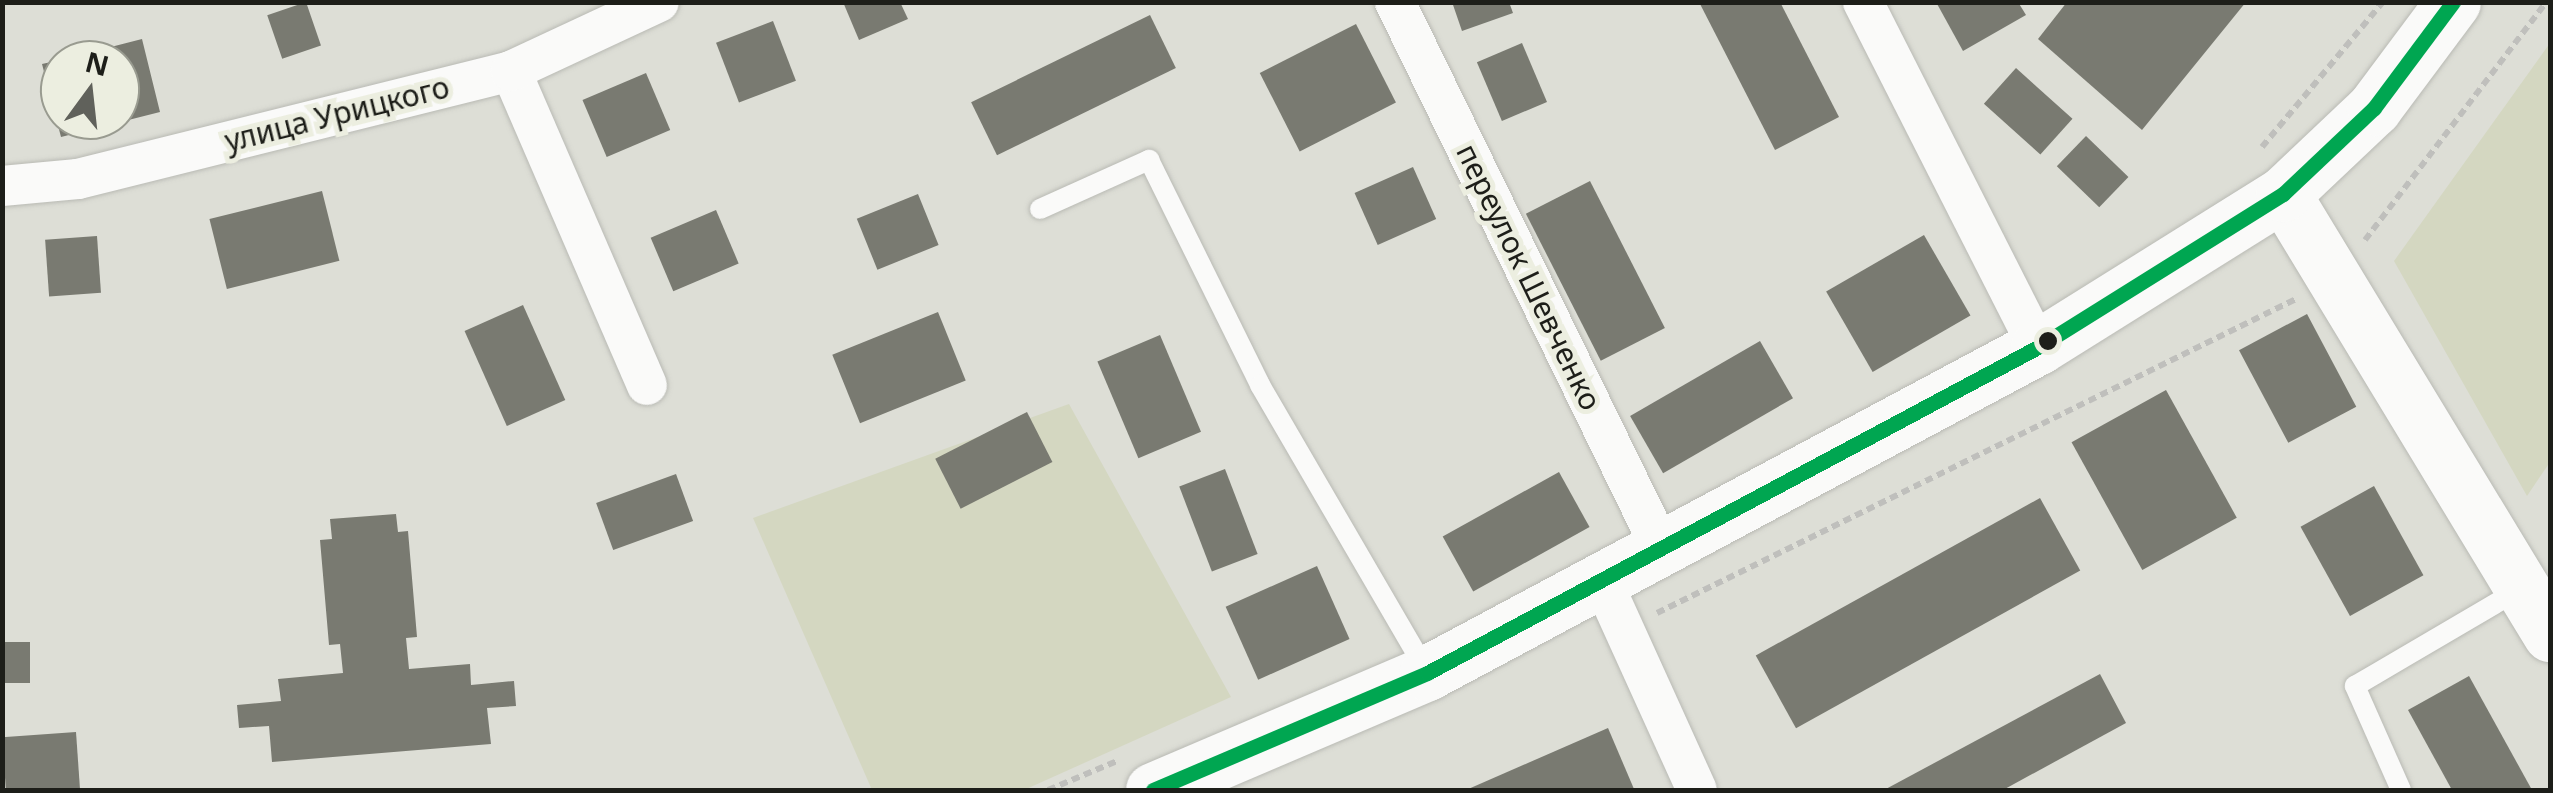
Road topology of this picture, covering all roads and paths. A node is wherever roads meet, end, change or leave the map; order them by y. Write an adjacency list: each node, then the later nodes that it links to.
1 (659, 2): 6 (street, улица Урицкого)
2 (1396, 2): 12 (street, переулок Шевченко)
3 (1863, 2): 10 (street)
4 (2383, 2): 7 (path)
5 (2453, 2): 7 (main road)
6 (512, 71): 8 (street, улица Урицкого); 11 (street)
7 (2268, 175): 10 (main road); 14 (main road)
8 (2, 186)
9 (1040, 209): 16 (lane)
10 (2038, 347): 12 (main road)
11 (647, 385)
12 (1663, 552): 13 (main road)
13 (1603, 582): 16 (main road); 19 (street)
14 (2522, 588): 15 (main road); 20 (lane)
15 (2550, 634)
16 (1427, 673): 17 (main road)
17 (1145, 771): 18 (path)
18 (1048, 790)
19 (1697, 790)
20 (2401, 790)

